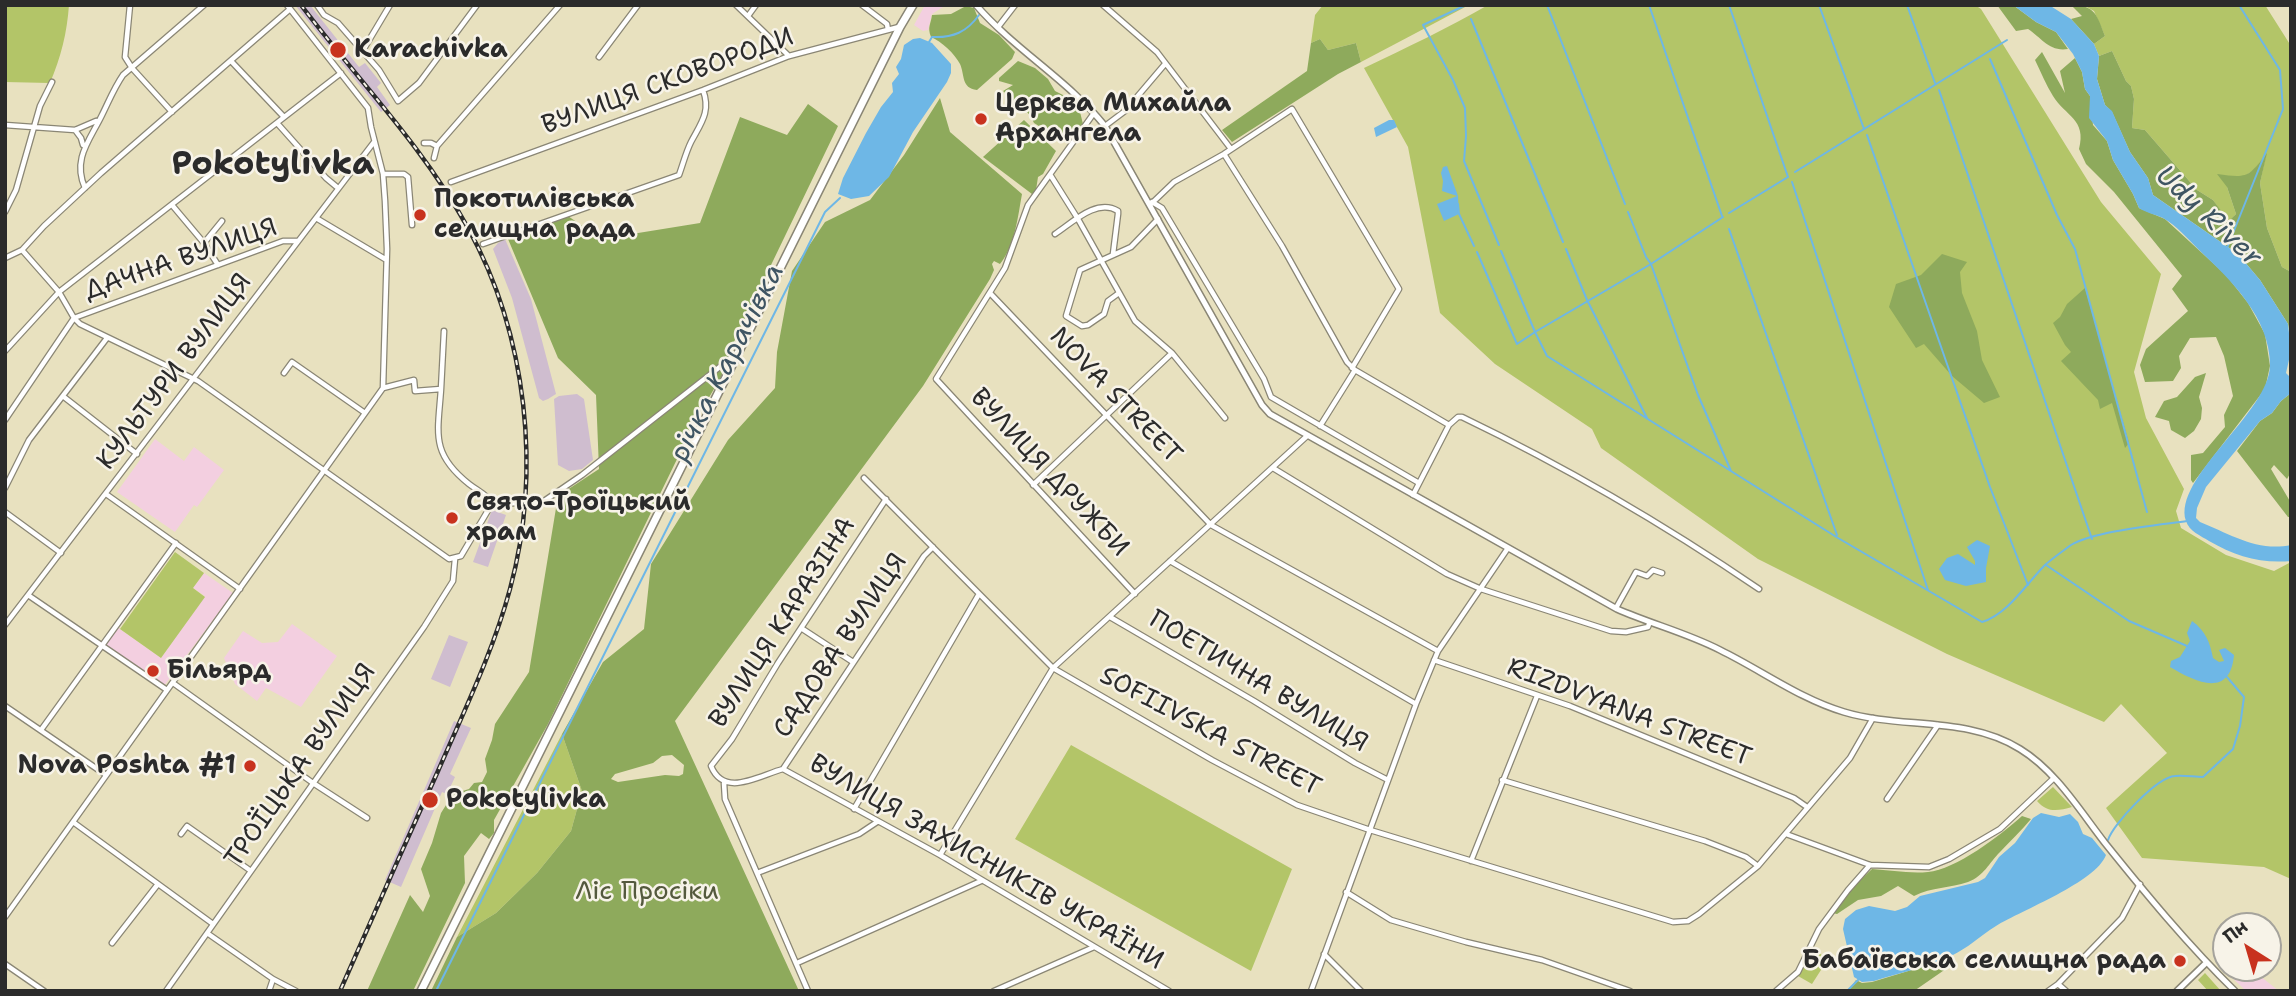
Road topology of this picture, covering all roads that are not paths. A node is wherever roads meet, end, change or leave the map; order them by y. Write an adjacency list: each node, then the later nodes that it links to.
1 (137, 5): 15 (street)
2 (204, 5): 26 (street)
3 (317, 5): 21 (street)
4 (390, 5): 21 (street)
5 (477, 5): 21 (street)
6 (561, 5): 42 (street)
7 (638, 5): 23 (street)
8 (736, 5): 17 (street)
9 (757, 5): 17 (street)
10 (862, 5): 20 (street)
11 (914, 5): 18 (highway)
12 (976, 5): 19 (street)
13 (1015, 5): 19 (street)
14 (1103, 5): 25 (street)
15 (130, 8): 26 (street)
16 (288, 8): 24 (street); 27 (street)
17 (748, 16): 22 (street)
18 (900, 27): 20 (street, ВУЛИЦЯ СКОВОРОДИ); 75 (highway)
19 (998, 27): 31 (street)
20 (888, 30): 22 (street, ВУЛИЦЯ СКОВОРОДИ)
21 (362, 52)
22 (789, 56): 29 (street, ВУЛИЦЯ СКОВОРОДИ)
23 (599, 57)
24 (231, 61): 30 (street); 32 (street)
25 (1165, 64): 37 (street); 43 (street)
26 (132, 68): 30 (street); 33 (street)
27 (341, 73): 32 (street); 39 (street)
28 (52, 82): 36 (street)
29 (703, 90): 48 (street, ВУЛИЦЯ СКОВОРОДИ); 62 (street)
30 (172, 112): 49 (street)
31 (1094, 113): 37 (street); 47 (street)
32 (284, 117): 34 (street)
33 (101, 118): 38 (street); 41 (street)
34 (277, 122): 50 (street); 52 (street)
35 (5, 125): 36 (street)
36 (33, 126): 38 (street); 53 (street)
37 (1105, 126): 51 (street)
38 (75, 130): 41 (street)
39 (374, 142): 46 (street); 50 (street, КУЛЬТУРИ ВУЛИЦЯ)
40 (424, 143): 42 (street)
41 (83, 146): 49 (street)
42 (438, 146): 45 (street)
43 (1231, 149): 44 (street); 78 (street)
44 (1224, 154): 51 (street); 78 (street)
45 (434, 158)
46 (383, 174): 58 (street); 66 (street)
47 (1051, 176): 55 (street); 70 (street)
48 (451, 182)
49 (85, 188): 63 (street)
50 (338, 188): 54 (street, КУЛЬТУРИ ВУЛИЦЯ)
51 (1151, 203): 56 (street); 89 (street)
52 (172, 205): 61 (street); 69 (street)
53 (5, 212)
54 (316, 218): 60 (street, КУЛЬТУРИ ВУЛИЦЯ); 66 (street)
55 (1078, 219): 59 (street); 64 (street); 67 (street)
56 (1158, 219): 64 (street); 90 (street)
57 (222, 221): 61 (street)
58 (412, 225)
59 (1055, 234)
60 (298, 242): 68 (street, ДАЧНА ВУЛИЦЯ); 80 (street, КУЛЬТУРИ ВУЛИЦЯ)
61 (204, 243): 68 (street)
62 (484, 244)
63 (22, 250): 65 (street); 69 (street)
64 (1113, 254): 67 (street)
65 (5, 258)
66 (386, 259): 81 (street)
67 (1101, 260): 71 (street); 71 (street)
68 (218, 265): 72 (street, ДАЧНА ВУЛИЦЯ)
69 (59, 292): 72 (street); 76 (street)
70 (990, 293): 85 (street, NOVA STREET); 96 (street, ВУЛИЦЯ ДРУЖБИ)
71 (1119, 293): 77 (street)
72 (74, 318): 74 (street); 87 (street, ДАЧНА ВУЛИЦЯ)
73 (444, 331): 82 (street)
74 (107, 338): 80 (street); 83 (street)
75 (741, 350): 101 (street); 176 (highway)
76 (5, 351)
77 (1172, 353): 85 (street); 86 (street)
78 (1353, 369): 88 (street); 89 (street)
79 (284, 373): 84 (street)
80 (193, 379): 91 (street, КУЛЬТУРИ ВУЛИЦЯ); 93 (street)
81 (383, 388): 82 (street); 84 (street)
82 (440, 389): 101 (street)
83 (64, 397): 91 (street); 97 (street)
84 (365, 413): 93 (street)
85 (1107, 415): 96 (street); 103 (street, NOVA STREET)
86 (1225, 418)
87 (5, 420)
88 (1449, 425): 95 (street); 113 (street)
89 (1320, 426): 95 (street)
90 (1307, 436): 92 (street); 99 (street)
91 (137, 454): 98 (street, КУЛЬТУРИ ВУЛИЦЯ)
92 (1273, 468): 103 (street); 112 (street)
93 (325, 470): 108 (street); 111 (street)
94 (864, 478): 100 (street, SOFIIVSKA STREET)
95 (1419, 483): 99 (street)
96 (1034, 485): 115 (street, ВУЛИЦЯ ДРУЖБИ)
97 (5, 488)
98 (106, 494): 104 (street); 107 (street, КУЛЬТУРИ ВУЛИЦЯ)
99 (1413, 495): 106 (street)
100 (886, 499): 105 (street, SOFIIVSKA STREET); 121 (street, ВУЛИЦЯ КАРАЗІНА)
101 (494, 505): 108 (street)
102 (5, 512): 107 (street)
103 (1212, 525): 109 (street); 123 (street, NOVA STREET)
104 (176, 543): 111 (street); 122 (street)
105 (933, 547): 114 (street, SOFIIVSKA STREET); 125 (street, САДОВА ВУЛИЦЯ)
106 (1508, 548): 112 (street); 117 (street)
107 (61, 553): 116 (street, КУЛЬТУРИ ВУЛИЦЯ)
108 (455, 559): 140 (street, ТРОЇЦЬКА ВУЛИЦЯ)
109 (1170, 561): 115 (street); 130 (street)
110 (1662, 573): 117 (street)
111 (240, 589): 127 (street)
112 (1481, 589): 120 (street); 123 (street)
113 (1759, 589)
114 (979, 594): 126 (street, SOFIIVSKA STREET); 144 (street)
115 (1135, 594): 118 (street)
116 (29, 595): 119 (street, КУЛЬТУРИ ВУЛИЦЯ); 122 (street)
117 (1616, 608): 120 (street)
118 (1110, 617): 126 (street); 138 (street, ПОЕТИЧНА ВУЛИЦЯ)
119 (5, 625)
120 (1648, 625): 132 (street)
121 (801, 628): 125 (street); 141 (street, ВУЛИЦЯ КАРАЗІНА)
122 (102, 645): 128 (street); 134 (street)
123 (1438, 650): 124 (street)
124 (1434, 660): 129 (street, RIZDVYANA STREET); 130 (street)
125 (853, 663): 135 (street, САДОВА ВУЛИЦЯ)
126 (1053, 668): 148 (street, SOFIIVSKA STREET); 151 (street)
127 (174, 681): 128 (street); 140 (street)
128 (167, 690): 136 (street)
129 (1537, 696): 139 (street); 143 (street, RIZDVYANA STREET)
130 (1416, 704): 138 (street)
131 (5, 706): 134 (street)
132 (1874, 718): 133 (street); 143 (street)
133 (1938, 725): 137 (street); 142 (street)
134 (41, 730): 136 (street)
135 (783, 769): 141 (street, ВУЛИЦЯ ЗАХИСНИКІВ УКРАЇНИ); 144 (street, ВУЛИЦЯ ЗАХИСНИКІВ УКРАЇНИ)
136 (106, 775): 146 (street)
137 (2054, 778): 153 (street); 159 (street)
138 (1388, 780): 148 (street)
139 (1503, 780): 152 (street); 154 (street)
140 (313, 783): 145 (street); 155 (street, ТРОЇЦЬКА ВУЛИЦЯ)
141 (724, 783): 156 (street)
142 (1887, 799)
143 (1807, 807): 150 (street)
144 (854, 809): 147 (street, ВУЛИЦЯ ЗАХИСНИКІВ УКРАЇНИ)
145 (367, 818)
146 (73, 822): 158 (street); 161 (street)
147 (877, 822): 151 (street, ВУЛИЦЯ ЗАХИСНИКІВ УКРАЇНИ); 156 (street)
148 (1370, 830): 152 (street, SOFIIVSKA STREET); 160 (street)
149 (181, 834): 155 (street)
150 (1786, 834): 153 (street); 154 (street)
151 (940, 855): 157 (street, ВУЛИЦЯ ЗАХИСНИКІВ УКРАЇНИ)
152 (1471, 861): 154 (street, SOFIIVSKA STREET)
153 (1870, 864): 183 (street)
154 (1758, 866)
155 (251, 871): 162 (street, ТРОЇЦЬКА ВУЛИЦЯ)
156 (757, 873): 167 (street)
157 (982, 881): 165 (street, ВУЛИЦЯ ЗАХИСНИКІВ УКРАЇНИ); 167 (street)
158 (158, 884): 162 (street); 164 (street)
159 (2140, 884): 168 (street); 171 (street)
160 (1346, 892): 166 (street); 182 (street)
161 (5, 917)
162 (213, 925): 163 (street, ТРОЇЦЬКА ВУЛИЦЯ)
163 (207, 933): 170 (street); 173 (street, ТРОЇЦЬКА ВУЛИЦЯ)
164 (112, 943)
165 (1095, 947): 178 (street); 179 (street, ВУЛИЦЯ ЗАХИСНИКІВ УКРАЇНИ)
166 (1324, 954): 180 (street); 181 (street)
167 (797, 963): 177 (street)
168 (2206, 963): 186 (street); 187 (street)
169 (5, 964): 172 (street)
170 (273, 979): 174 (street); 175 (street)
171 (2058, 984): 184 (street); 185 (street)
172 (44, 991)
173 (166, 991)
174 (269, 991)
175 (296, 991)
176 (421, 991)
177 (808, 991)
178 (994, 991)
179 (1169, 991)
180 (1311, 991)
181 (1361, 991)
182 (1630, 991)
183 (1776, 991)
184 (2048, 991)
185 (2066, 991)
186 (2177, 991)
187 (2235, 991)

